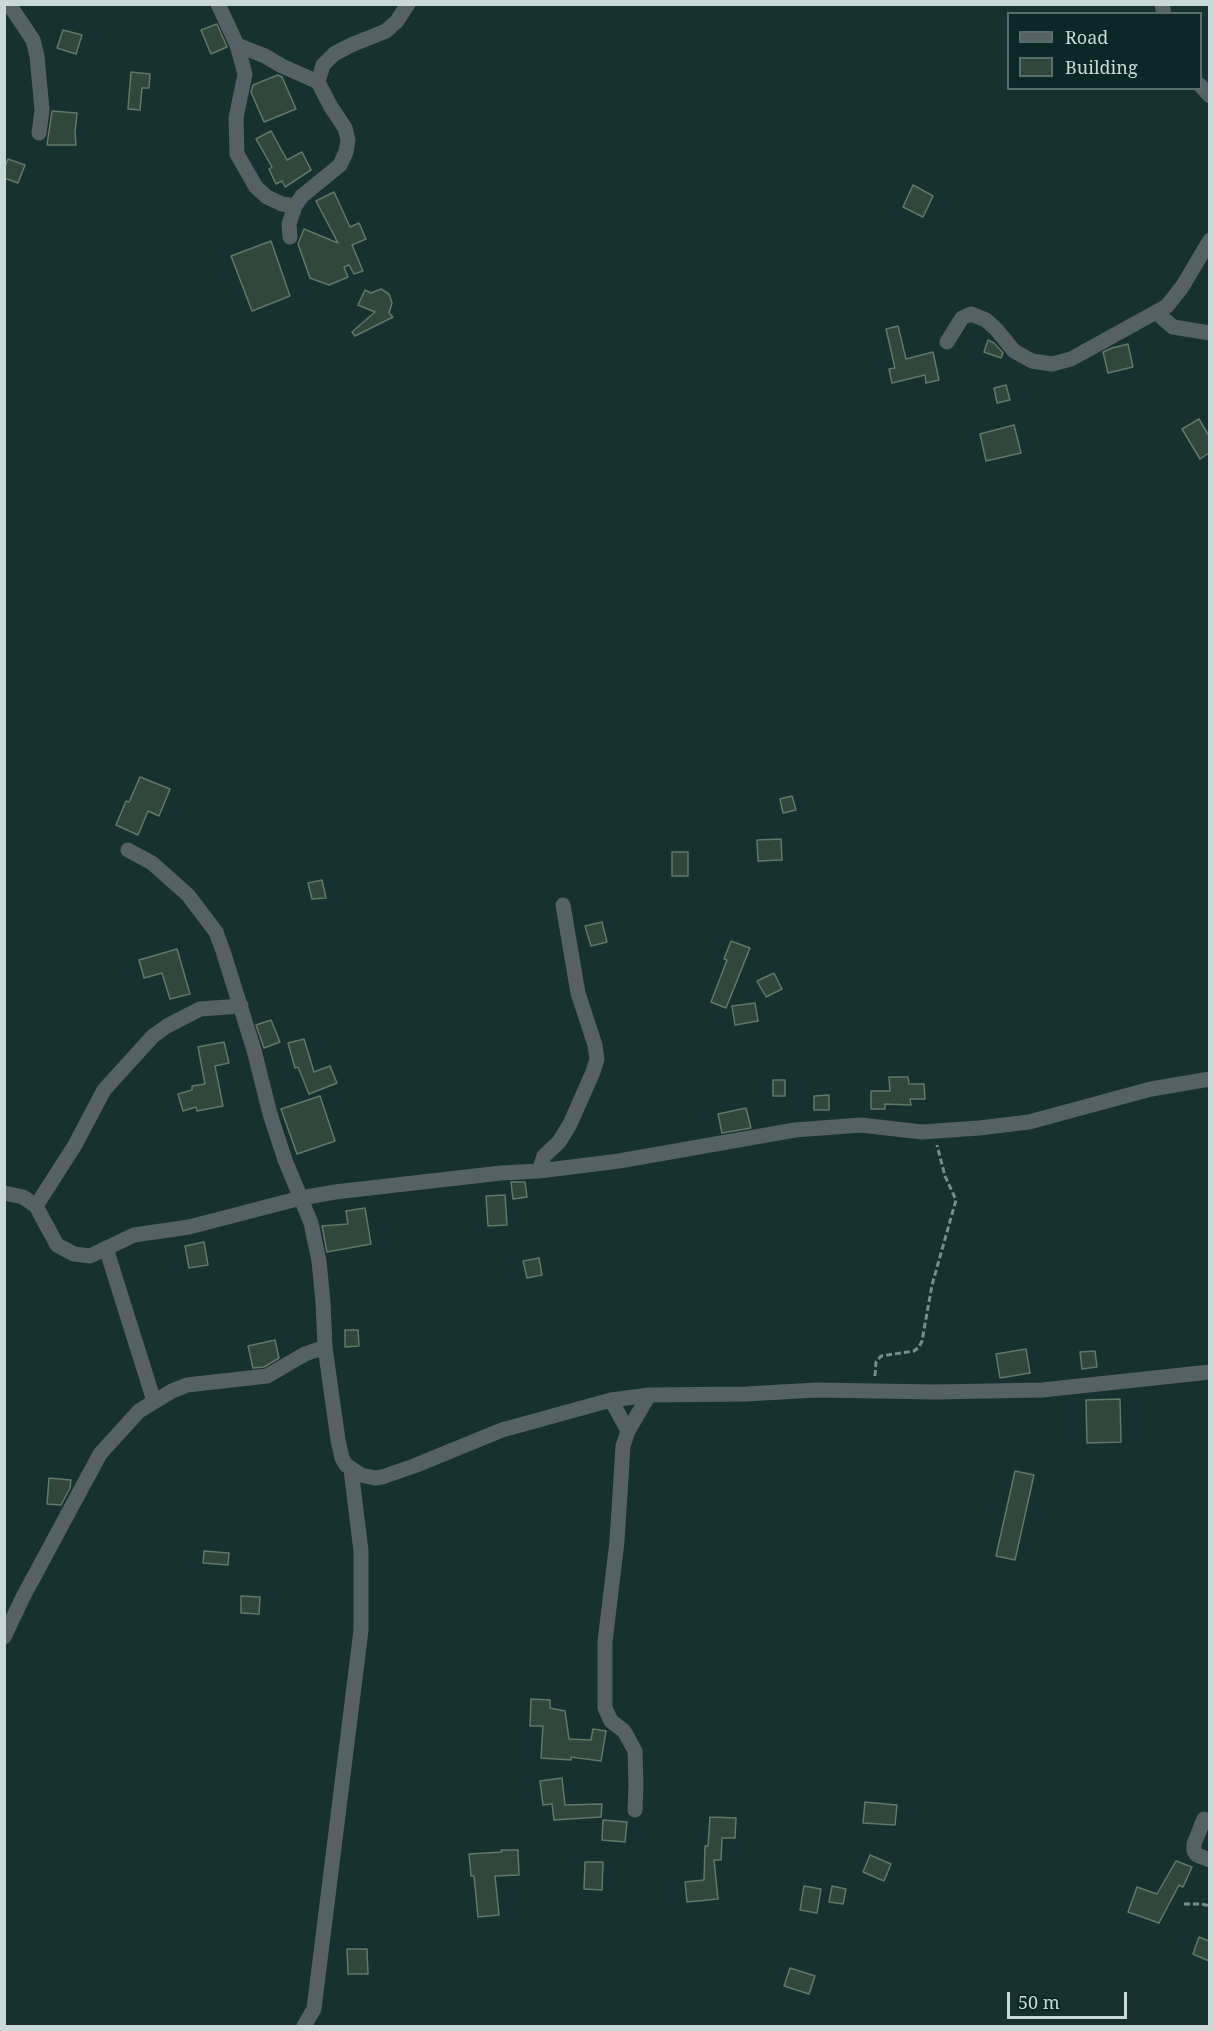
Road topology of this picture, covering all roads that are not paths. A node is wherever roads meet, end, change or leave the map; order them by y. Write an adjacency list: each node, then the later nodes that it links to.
1 (9, 4): 6 (street)
2 (218, 4): 4 (street)
3 (408, 4): 5 (street)
4 (237, 45): 5 (street); 7 (street)
5 (318, 81): 7 (street)
6 (39, 133)
7 (294, 206): 8 (street)
8 (290, 237)
9 (1209, 243): 10 (street)
10 (1156, 313): 11 (street); 12 (street)
11 (1209, 333)
12 (947, 342)
13 (128, 850): 15 (street)
14 (563, 905): 17 (street)
15 (241, 1006): 19 (street); 20 (street)
16 (1209, 1079): 17 (street)
17 (539, 1171): 19 (street)
18 (4, 1193): 20 (street)
19 (301, 1198): 21 (street); 22 (street)
20 (36, 1206): 21 (street)
21 (106, 1248): 26 (street)
22 (325, 1347): 26 (street); 28 (street)
23 (1209, 1372): 24 (street)
24 (649, 1395): 25 (street); 27 (street)
25 (611, 1400): 27 (street); 28 (street)
26 (154, 1401): 29 (street)
27 (628, 1431): 30 (street)
28 (351, 1469): 33 (street)
29 (4, 1637)
30 (634, 1810)
31 (1204, 1819): 32 (street)
32 (1209, 1860)
33 (304, 2026)

